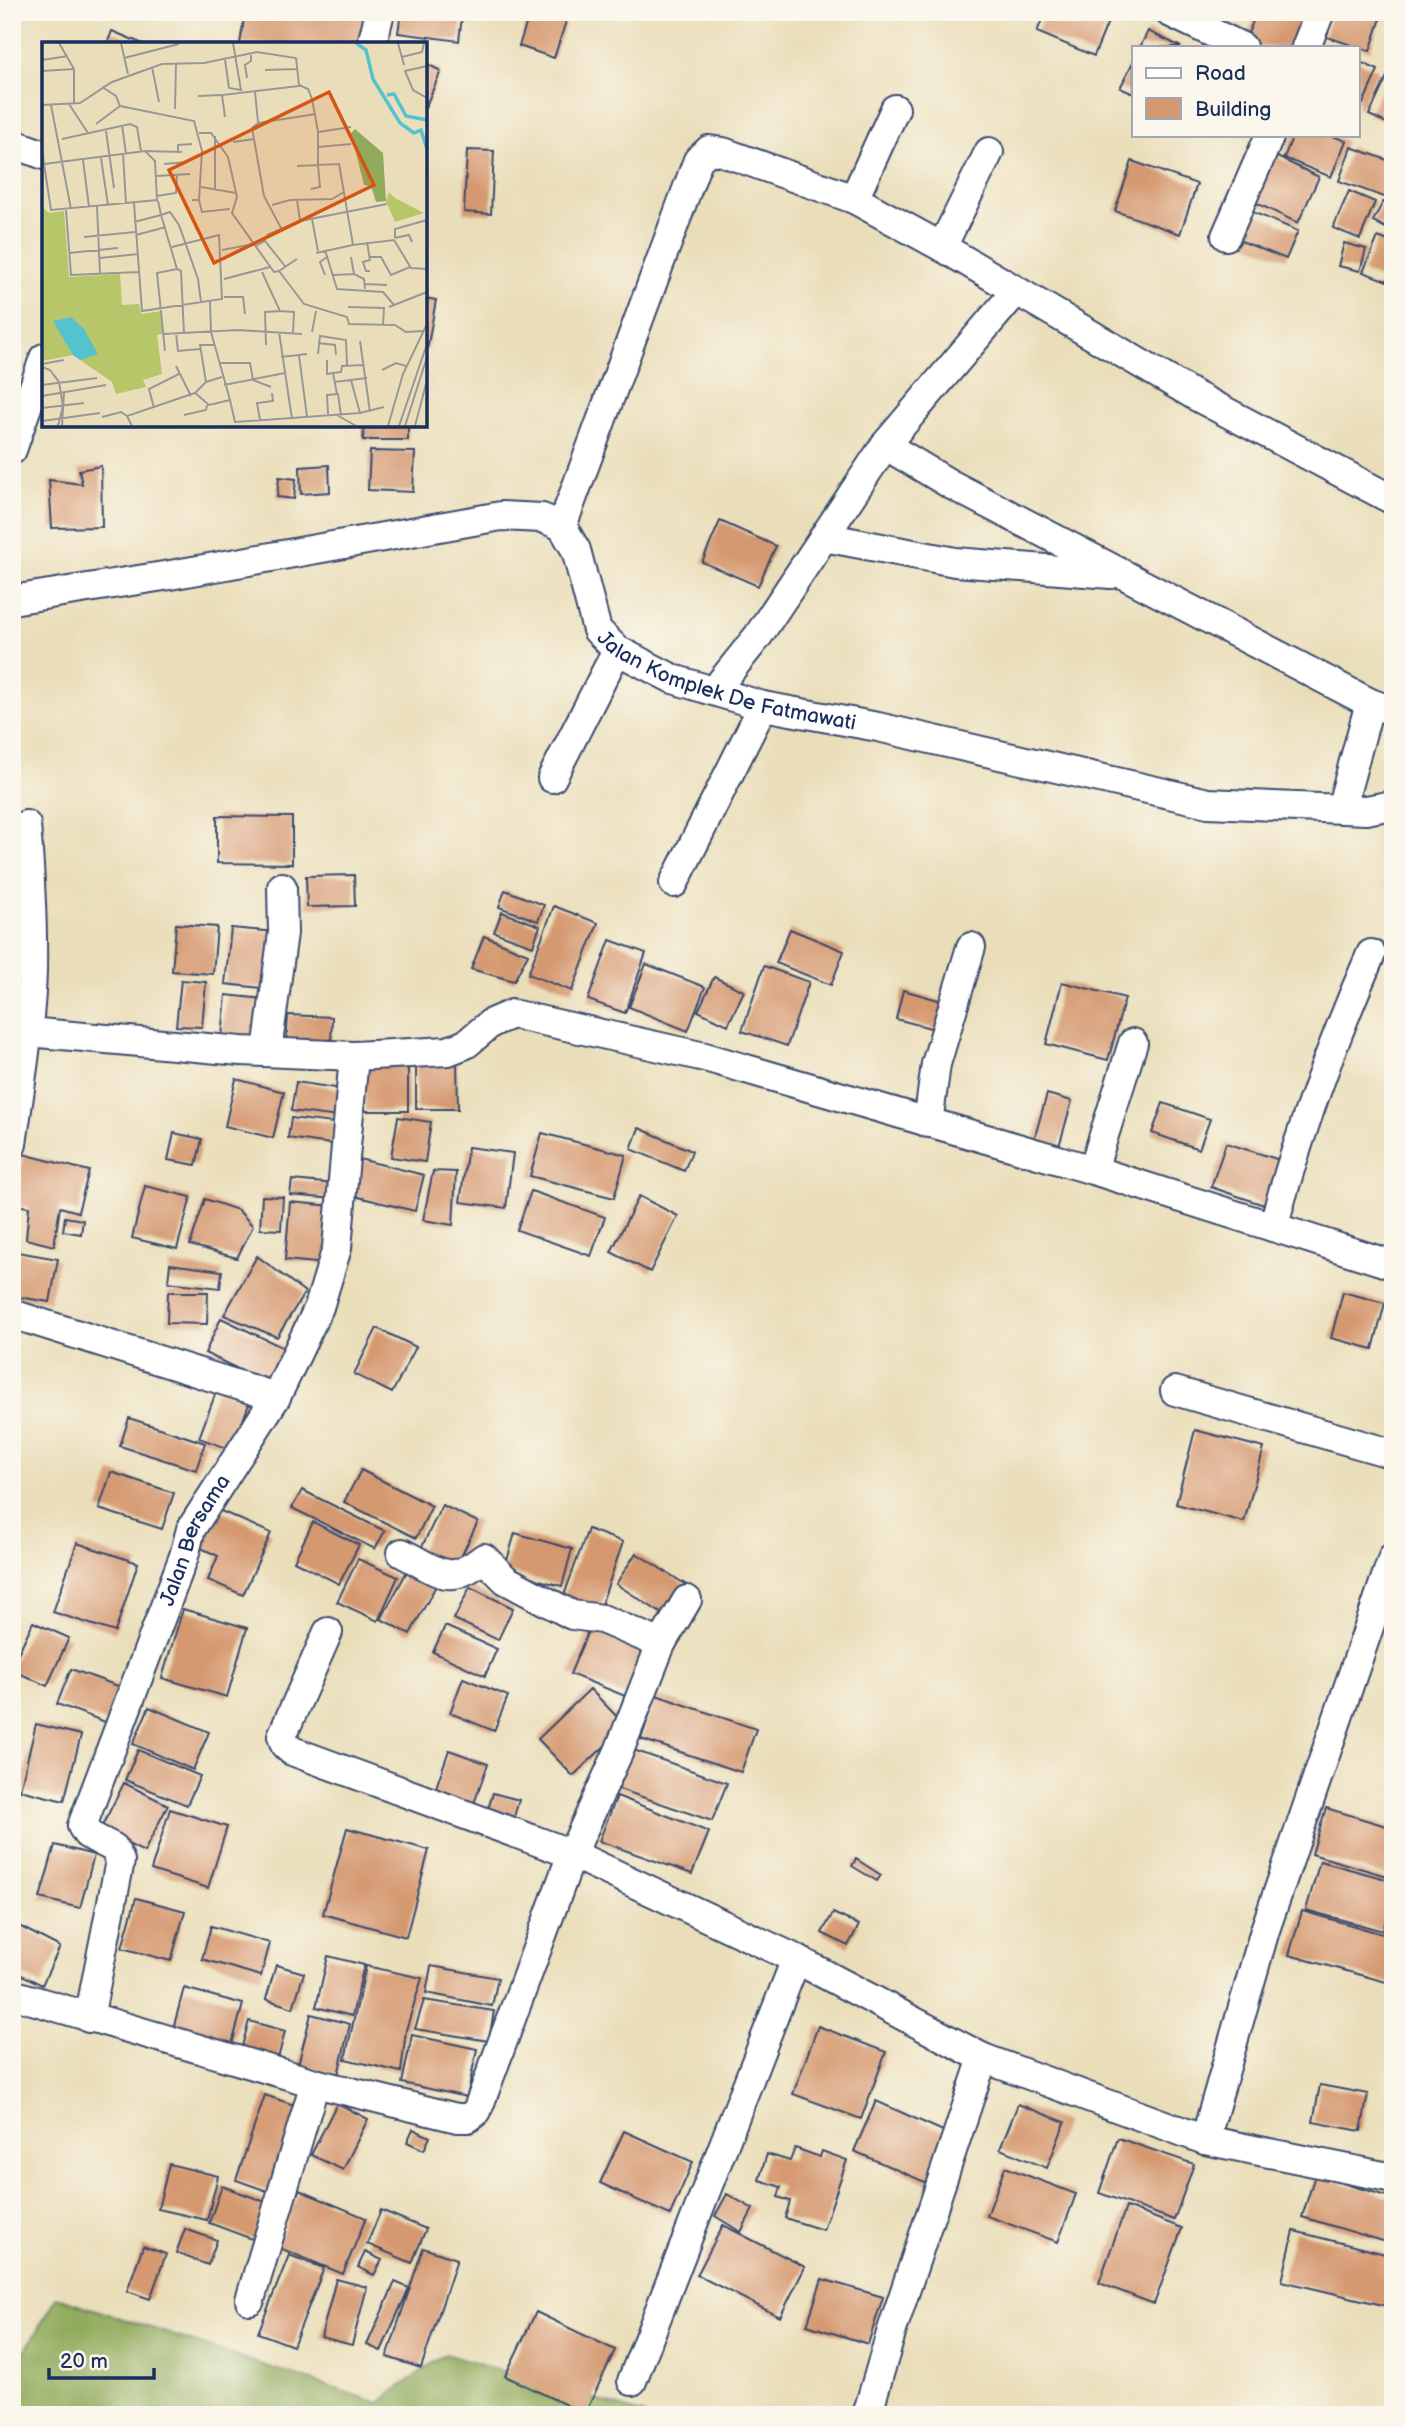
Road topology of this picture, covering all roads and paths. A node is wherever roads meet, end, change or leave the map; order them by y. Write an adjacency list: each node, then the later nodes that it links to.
1 (380, 12): 4 (street)
2 (1169, 12): 5 (street)
3 (1320, 12): 6 (street)
4 (372, 42)
5 (1240, 46)
6 (1306, 46)
7 (895, 109): 12 (street)
8 (1270, 136): 13 (street)
9 (12, 143): 11 (street)
10 (989, 152): 14 (street)
11 (42, 154)
12 (854, 199): 14 (street); 20 (street)
13 (1226, 236)
14 (942, 247): 15 (street)
15 (1016, 291): 17 (street); 19 (street)
16 (42, 364): 18 (street)
17 (885, 445): 21 (street); 22 (street)
18 (12, 450)
19 (1393, 500)
20 (562, 526): 23 (street); 24 (street, Jalan Komplek De Fatmawati)
21 (824, 537): 22 (street); 25 (street)
22 (1124, 575): 27 (street)
23 (12, 600)
24 (617, 650): 25 (street, Jalan Komplek De Fatmawati); 28 (street)
25 (714, 691): 26 (street, Jalan Komplek De Fatmawati)
26 (763, 706): 30 (street, Jalan Komplek De Fatmawati); 32 (street)
27 (1381, 707): 30 (street)
28 (552, 778)
29 (1393, 805): 30 (street, Jalan Komplek De Fatmawati)
30 (1341, 809)
31 (26, 825): 36 (street)
32 (674, 883)
33 (282, 887): 38 (street)
34 (971, 947): 40 (street)
35 (1371, 954): 43 (street)
36 (28, 1032): 38 (street); 41 (street)
37 (1133, 1043): 42 (street)
38 (267, 1051): 39 (street)
39 (354, 1056): 40 (street); 47 (street, Jalan Bersama)
40 (928, 1123): 42 (street)
41 (12, 1144)
42 (1093, 1170): 43 (street)
43 (1273, 1227): 44 (street)
44 (1393, 1265)
45 (12, 1314): 47 (street)
46 (1175, 1391): 48 (street)
47 (275, 1397): 57 (street, Jalan Bersama)
48 (1393, 1454)
49 (402, 1553): 53 (street)
50 (1393, 1558): 60 (street)
51 (687, 1600): 53 (street)
52 (328, 1632): 54 (street)
53 (661, 1644): 54 (street)
54 (572, 1854): 55 (street); 59 (street)
55 (796, 1959): 58 (street); 63 (street)
56 (12, 1994): 57 (street)
57 (89, 2018): 59 (street)
58 (983, 2058): 60 (street); 64 (street)
59 (315, 2083): 62 (street)
60 (1205, 2140): 61 (street)
61 (1393, 2178)
62 (250, 2300)
63 (632, 2381)
64 (867, 2415)

